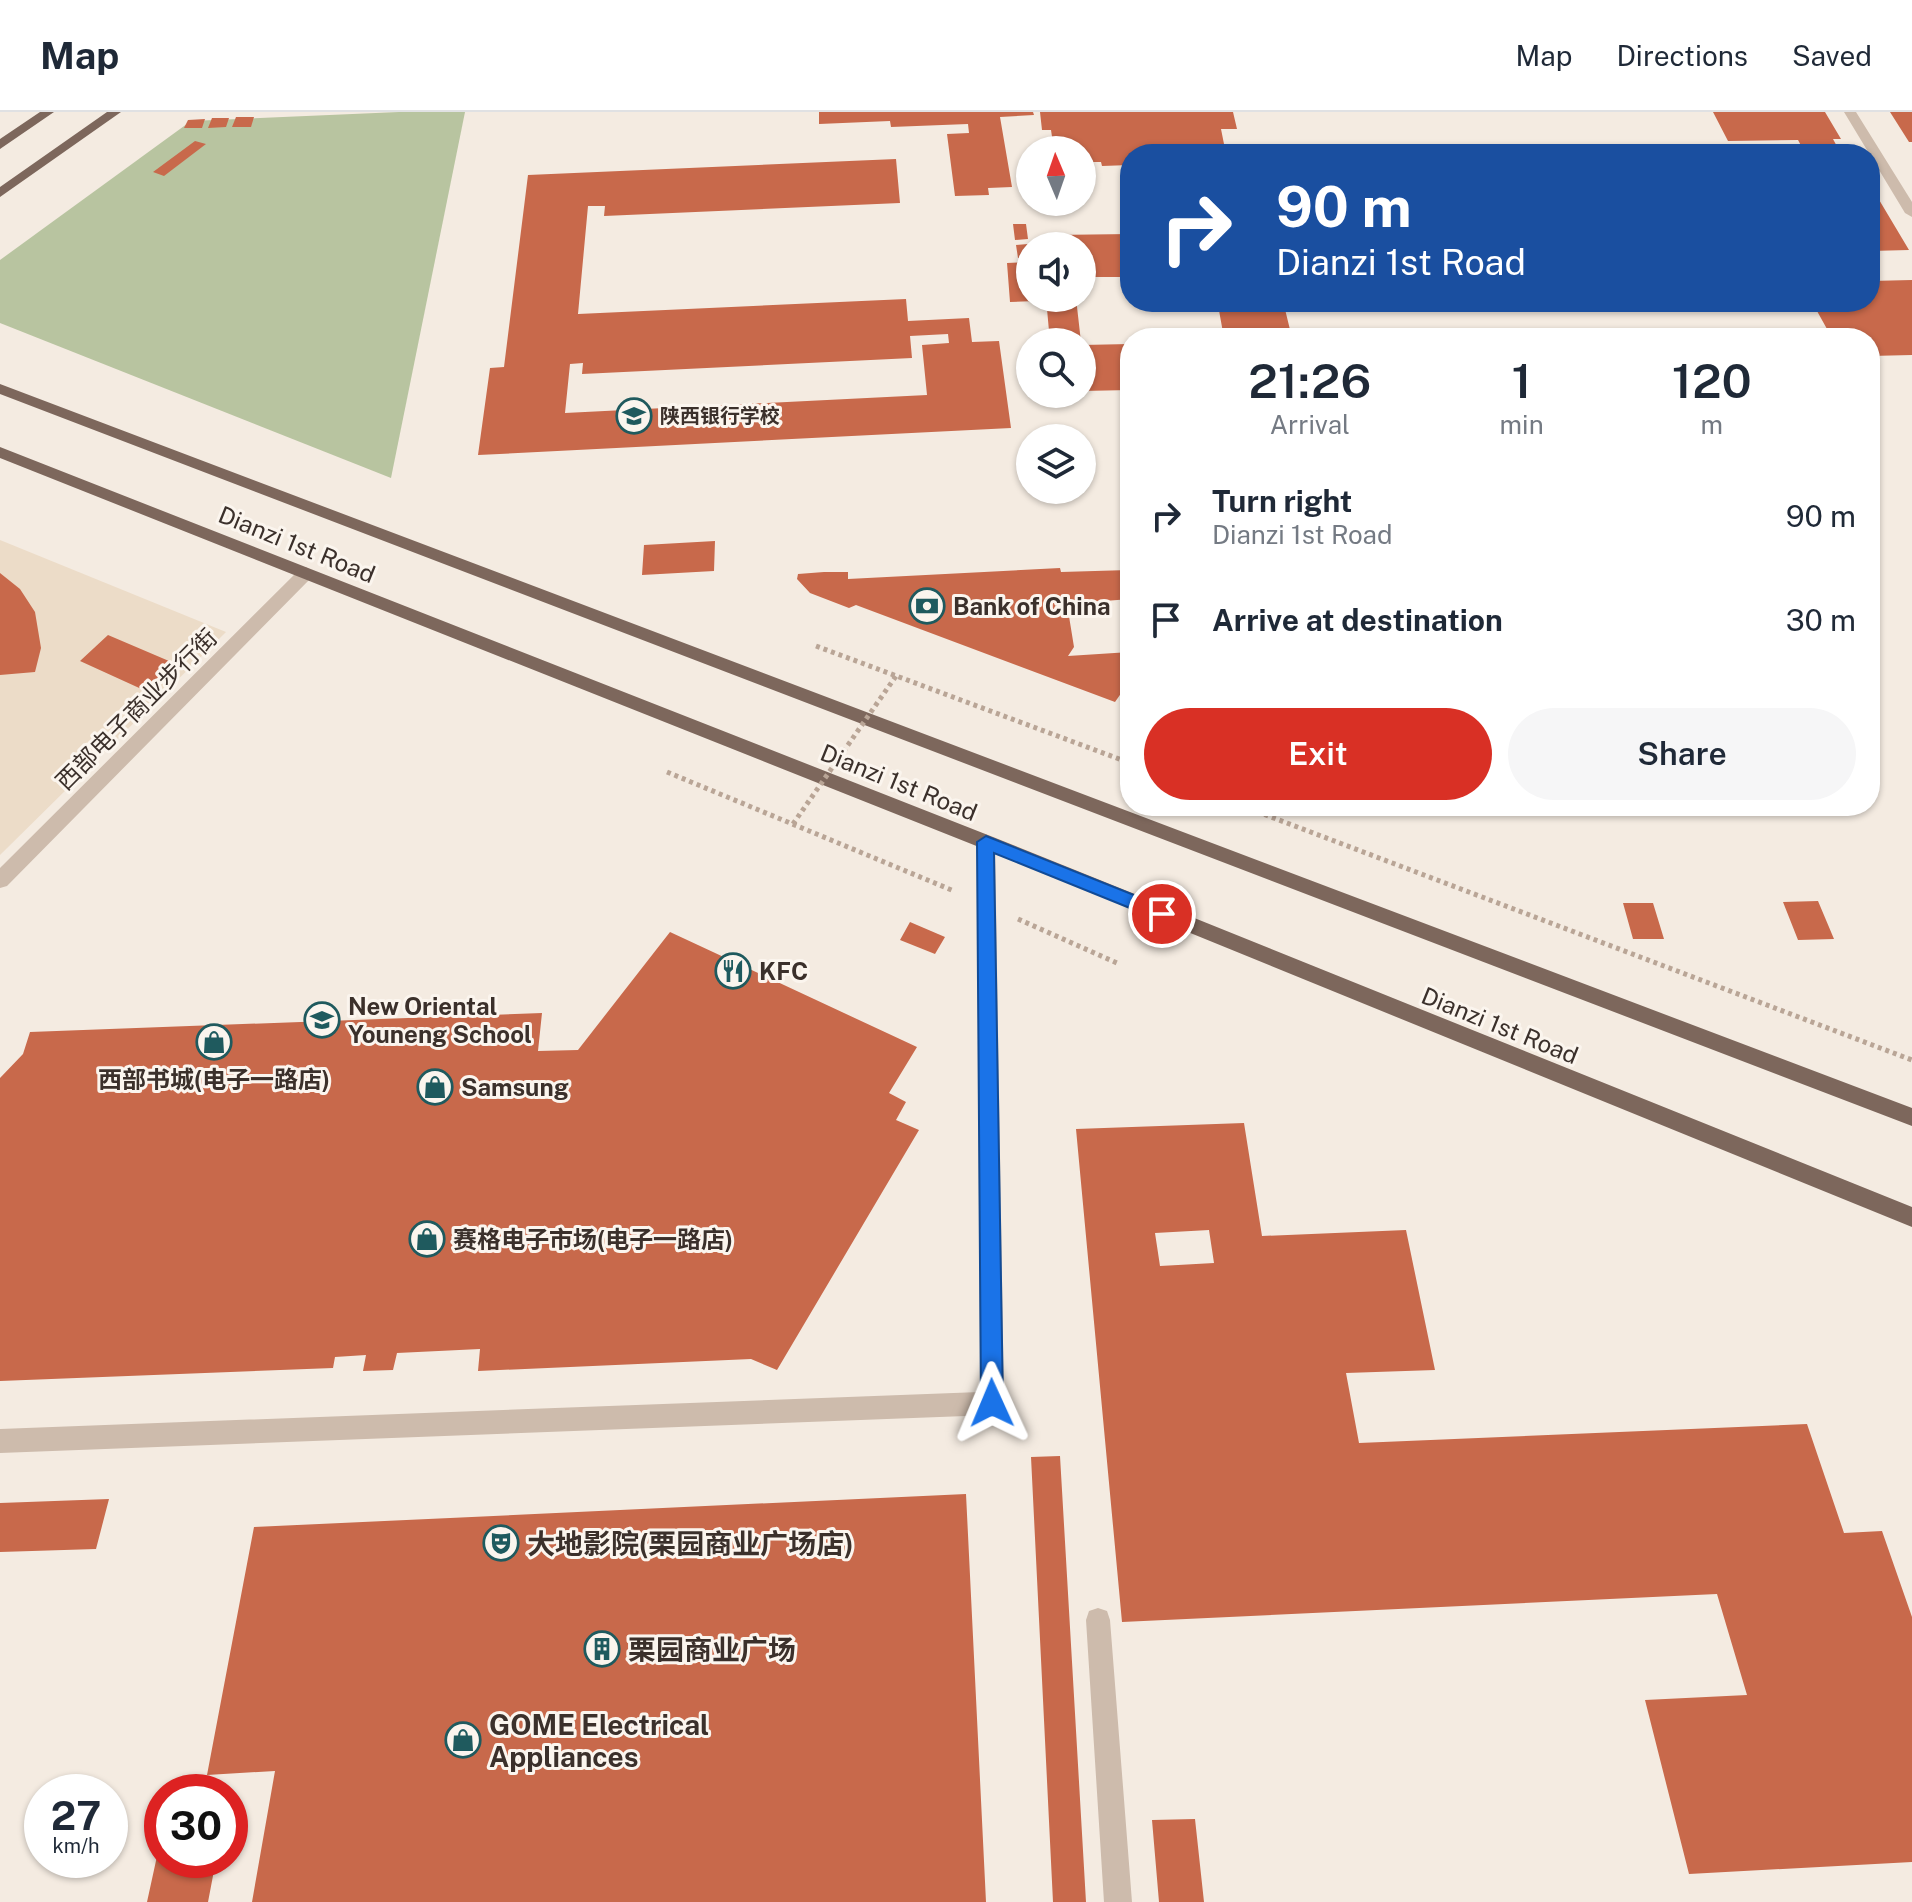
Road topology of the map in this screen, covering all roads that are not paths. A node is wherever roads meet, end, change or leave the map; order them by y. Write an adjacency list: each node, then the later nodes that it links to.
1 (48, 112): 5 (main road)
2 (115, 112): 7 (main road)
3 (1850, 112): 4 (street)
4 (1870, 144)
5 (0, 145)
6 (1880, 161): 8 (street)
7 (0, 193)
8 (1912, 213)
9 (0, 389): 12 (main road, Dianzi 1st Road)
10 (0, 452): 11 (main road, Dianzi 1st Road)
11 (306, 573): 14 (main road, Dianzi 1st Road); 15 (street, 西部电子商业步行街)
12 (1120, 815)
13 (1121, 816): 16 (main road, Dianzi 1st Road)
14 (986, 842): 17 (main road, Dianzi 1st Road); 18 (street)
15 (0, 880)
16 (1912, 1117)
17 (1912, 1217)
18 (0, 1441)
19 (1098, 1620): 20 (street)
20 (1118, 1902)

